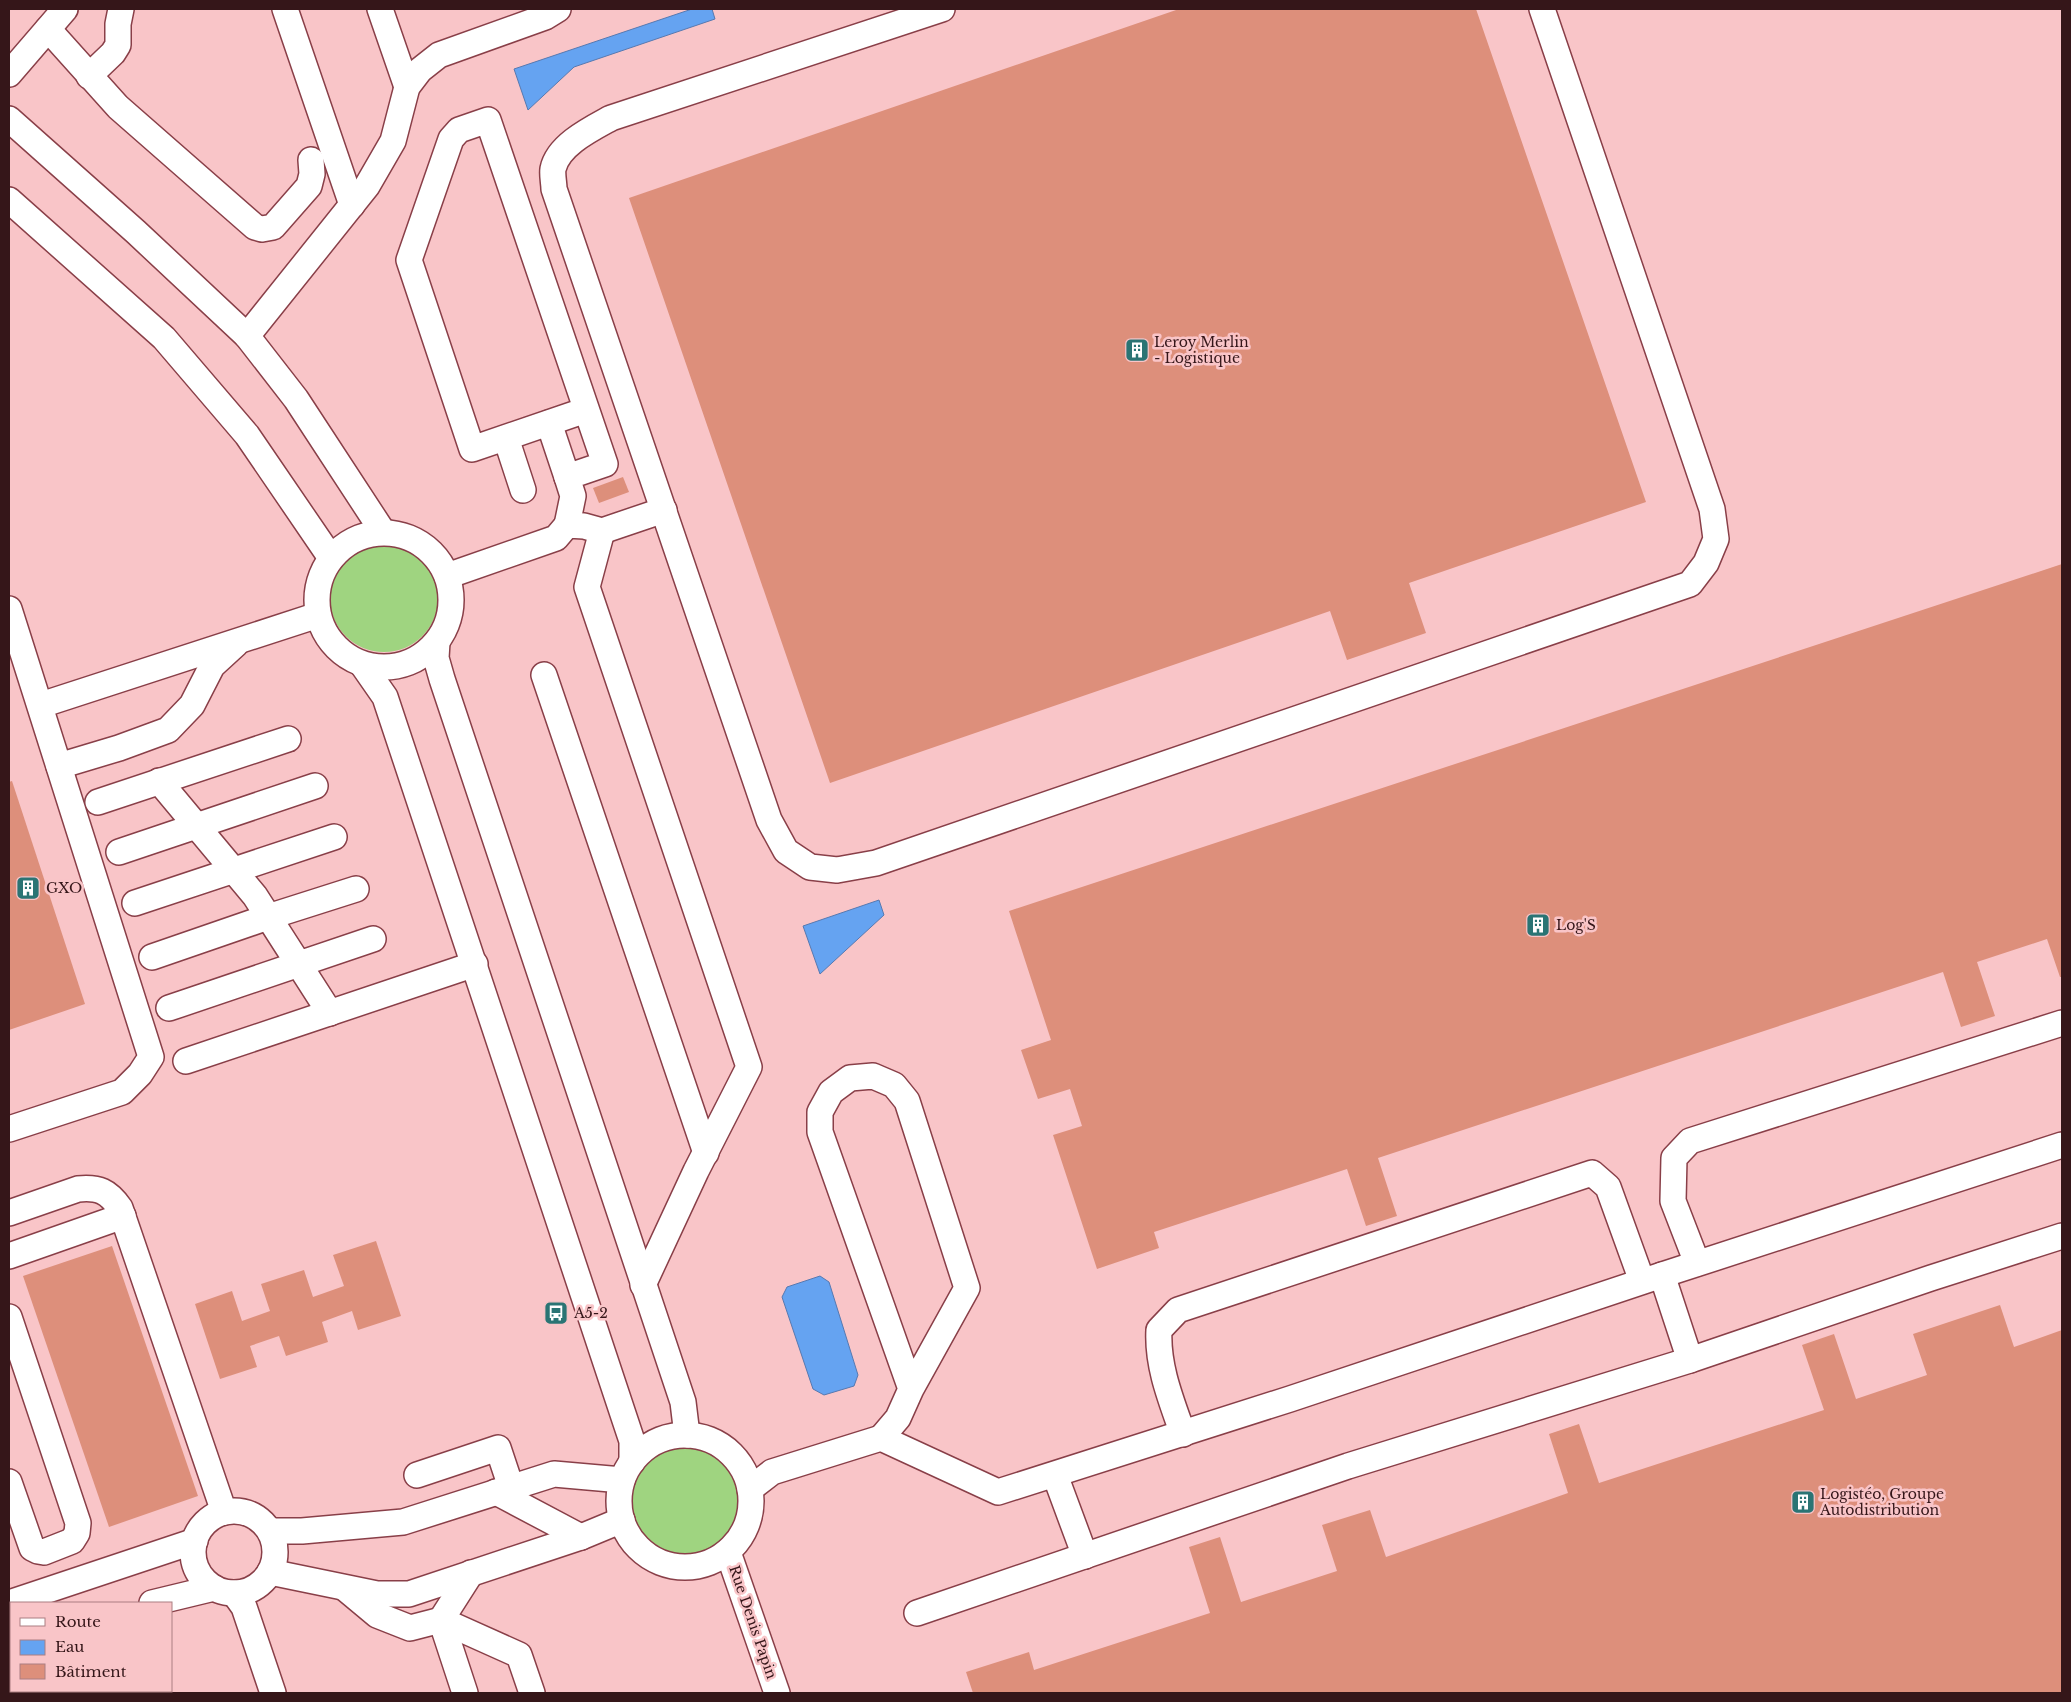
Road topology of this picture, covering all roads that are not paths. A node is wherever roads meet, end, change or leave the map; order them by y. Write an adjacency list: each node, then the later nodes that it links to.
1 (65, 9): 8 (street)
2 (122, 9): 10 (street)
3 (285, 9): 15 (street)
4 (380, 9): 11 (street)
5 (558, 9): 11 (street)
6 (942, 9): 22 (street)
7 (1542, 9): 22 (street)
8 (48, 29): 9 (street); 10 (street)
9 (9, 74)
10 (90, 76): 13 (street)
11 (407, 88): 15 (street)
12 (9, 120): 16 (street)
13 (311, 160)
14 (9, 200): 26 (street)
15 (352, 205): 16 (street)
16 (247, 336): 24 (street)
17 (586, 410): 18 (street); 19 (street); 20 (street)
18 (549, 423): 19 (street); 20 (street)
19 (506, 438): 21 (street)
20 (567, 477): 23 (street)
21 (523, 490)
22 (664, 510): 25 (street)
23 (567, 525): 25 (street); 27 (street)
24 (384, 532): 26 (street); 27 (street)
25 (602, 532): 57 (street)
26 (331, 558): 29 (street)
27 (447, 576): 31 (street)
28 (9, 609): 34 (street)
29 (318, 615): 30 (street); 32 (street)
30 (240, 640): 34 (street); 36 (street)
31 (437, 642): 32 (street); 64 (street)
32 (362, 664): 50 (street)
33 (544, 676): 57 (street)
34 (40, 705): 36 (street)
35 (288, 739): 37 (street)
36 (59, 766): 55 (street)
37 (159, 781): 39 (street); 40 (street)
38 (315, 786): 40 (street)
39 (98, 802)
40 (197, 825): 42 (street); 43 (street)
41 (334, 837): 43 (street)
42 (119, 852)
43 (234, 869): 45 (street); 46 (street)
44 (356, 889): 46 (street)
45 (135, 903)
46 (268, 917): 48 (street); 49 (street)
47 (373, 939): 49 (street)
48 (152, 957)
49 (299, 964): 51 (street); 52 (street)
50 (475, 964): 52 (street); 71 (street)
51 (169, 1008)
52 (330, 1013): 54 (street)
53 (2062, 1023): 62 (street)
54 (186, 1061)
55 (9, 1129)
56 (2062, 1145): 62 (street)
57 (706, 1153): 64 (street)
58 (9, 1214): 59 (street)
59 (123, 1216): 61 (street); 77 (street)
60 (2062, 1236): 66 (street)
61 (9, 1256)
62 (1697, 1263): 63 (street)
63 (1652, 1278): 66 (street); 68 (street); 68 (street)
64 (643, 1285): 69 (street)
65 (9, 1317): 74 (street)
66 (1690, 1360): 83 (street)
67 (912, 1389): 67 (street); 70 (street)
68 (1183, 1434): 73 (street)
69 (687, 1435): 71 (street); 75 (street)
70 (881, 1438): 73 (street); 75 (street)
71 (627, 1471): 76 (street); 78 (street)
72 (417, 1475): 76 (street)
73 (1055, 1475): 83 (street)
74 (9, 1482)
75 (750, 1489): 82 (street)
76 (504, 1490): 79 (street); 80 (street)
77 (224, 1512): 79 (street); 81 (street)
78 (622, 1520): 80 (street); 82 (street)
79 (270, 1531): 84 (street)
80 (581, 1537): 85 (street)
81 (195, 1541): 87 (street); 88 (street)
82 (728, 1552): 95 (street, Rue Denis Papin)
83 (1084, 1556): 90 (street)
84 (270, 1572): 86 (street); 87 (street)
85 (471, 1573): 86 (street); 91 (street)
86 (346, 1589): 91 (street)
87 (224, 1590): 89 (street); 92 (street)
88 (12, 1602)
89 (158, 1602)
90 (917, 1613)
91 (441, 1620): 93 (street); 94 (street)
92 (273, 1693)
93 (465, 1693)
94 (532, 1693)
95 (777, 1693)

